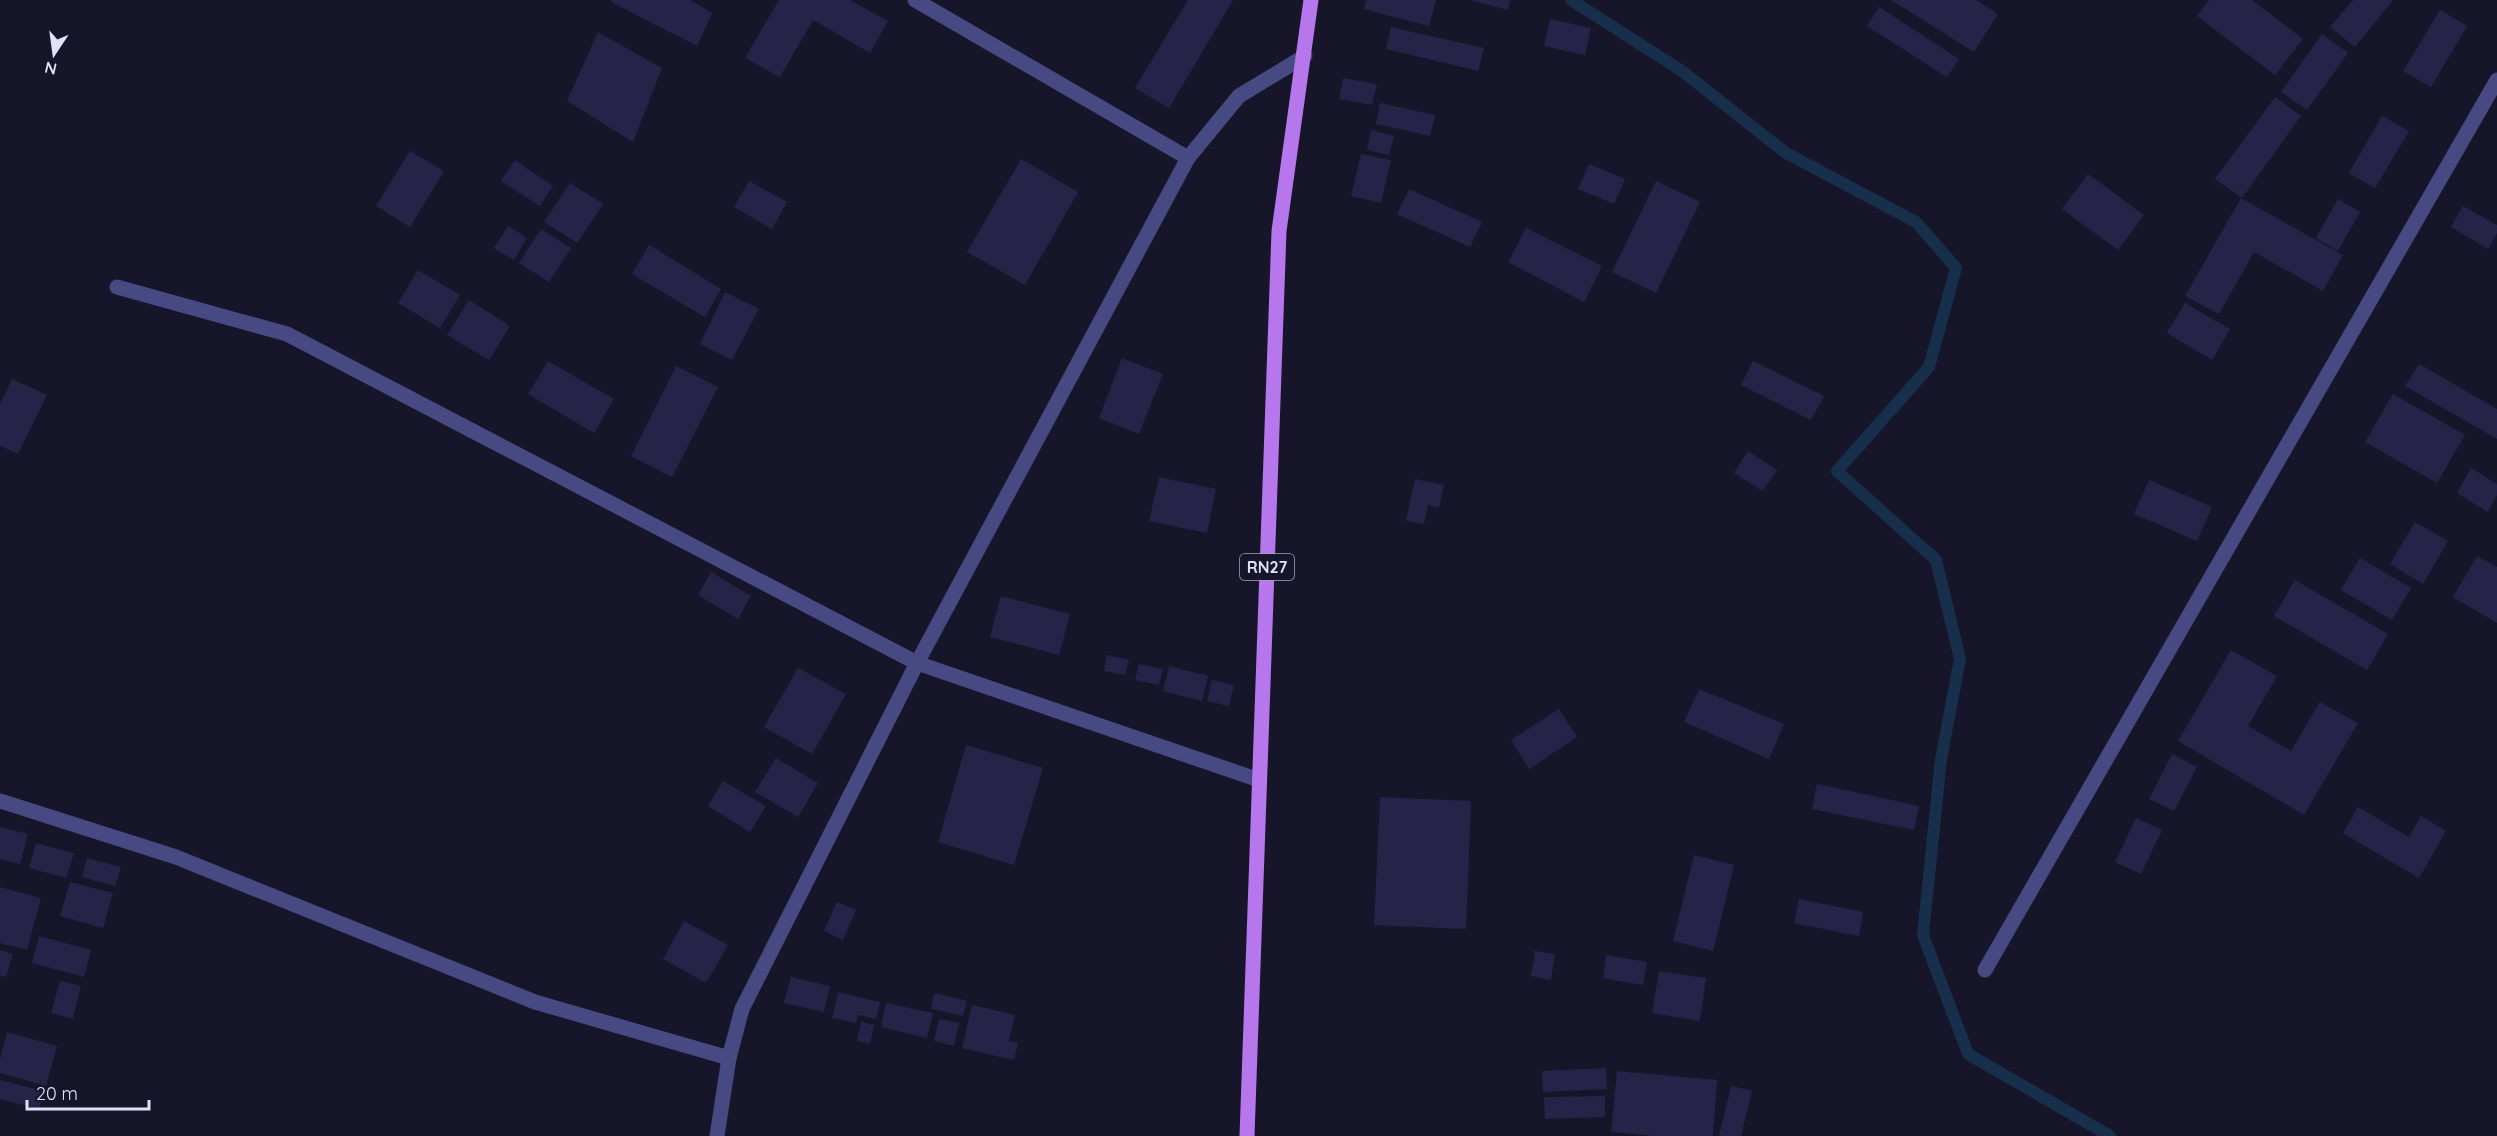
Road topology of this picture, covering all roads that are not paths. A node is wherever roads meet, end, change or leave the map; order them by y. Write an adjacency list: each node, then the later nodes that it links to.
1 (915, 0): 5 (street)
2 (1311, 0): 3 (main road, RN27)
3 (1305, 56): 5 (street); 8 (main road, RN27)
4 (2497, 80): 10 (street)
5 (1188, 158): 7 (street)
6 (117, 287): 7 (street)
7 (917, 663): 8 (street); 11 (street)
8 (1259, 780): 13 (main road, RN27)
9 (0, 801): 11 (street)
10 (1985, 970)
11 (729, 1058): 12 (street)
12 (717, 1136)
13 (1246, 1136)

